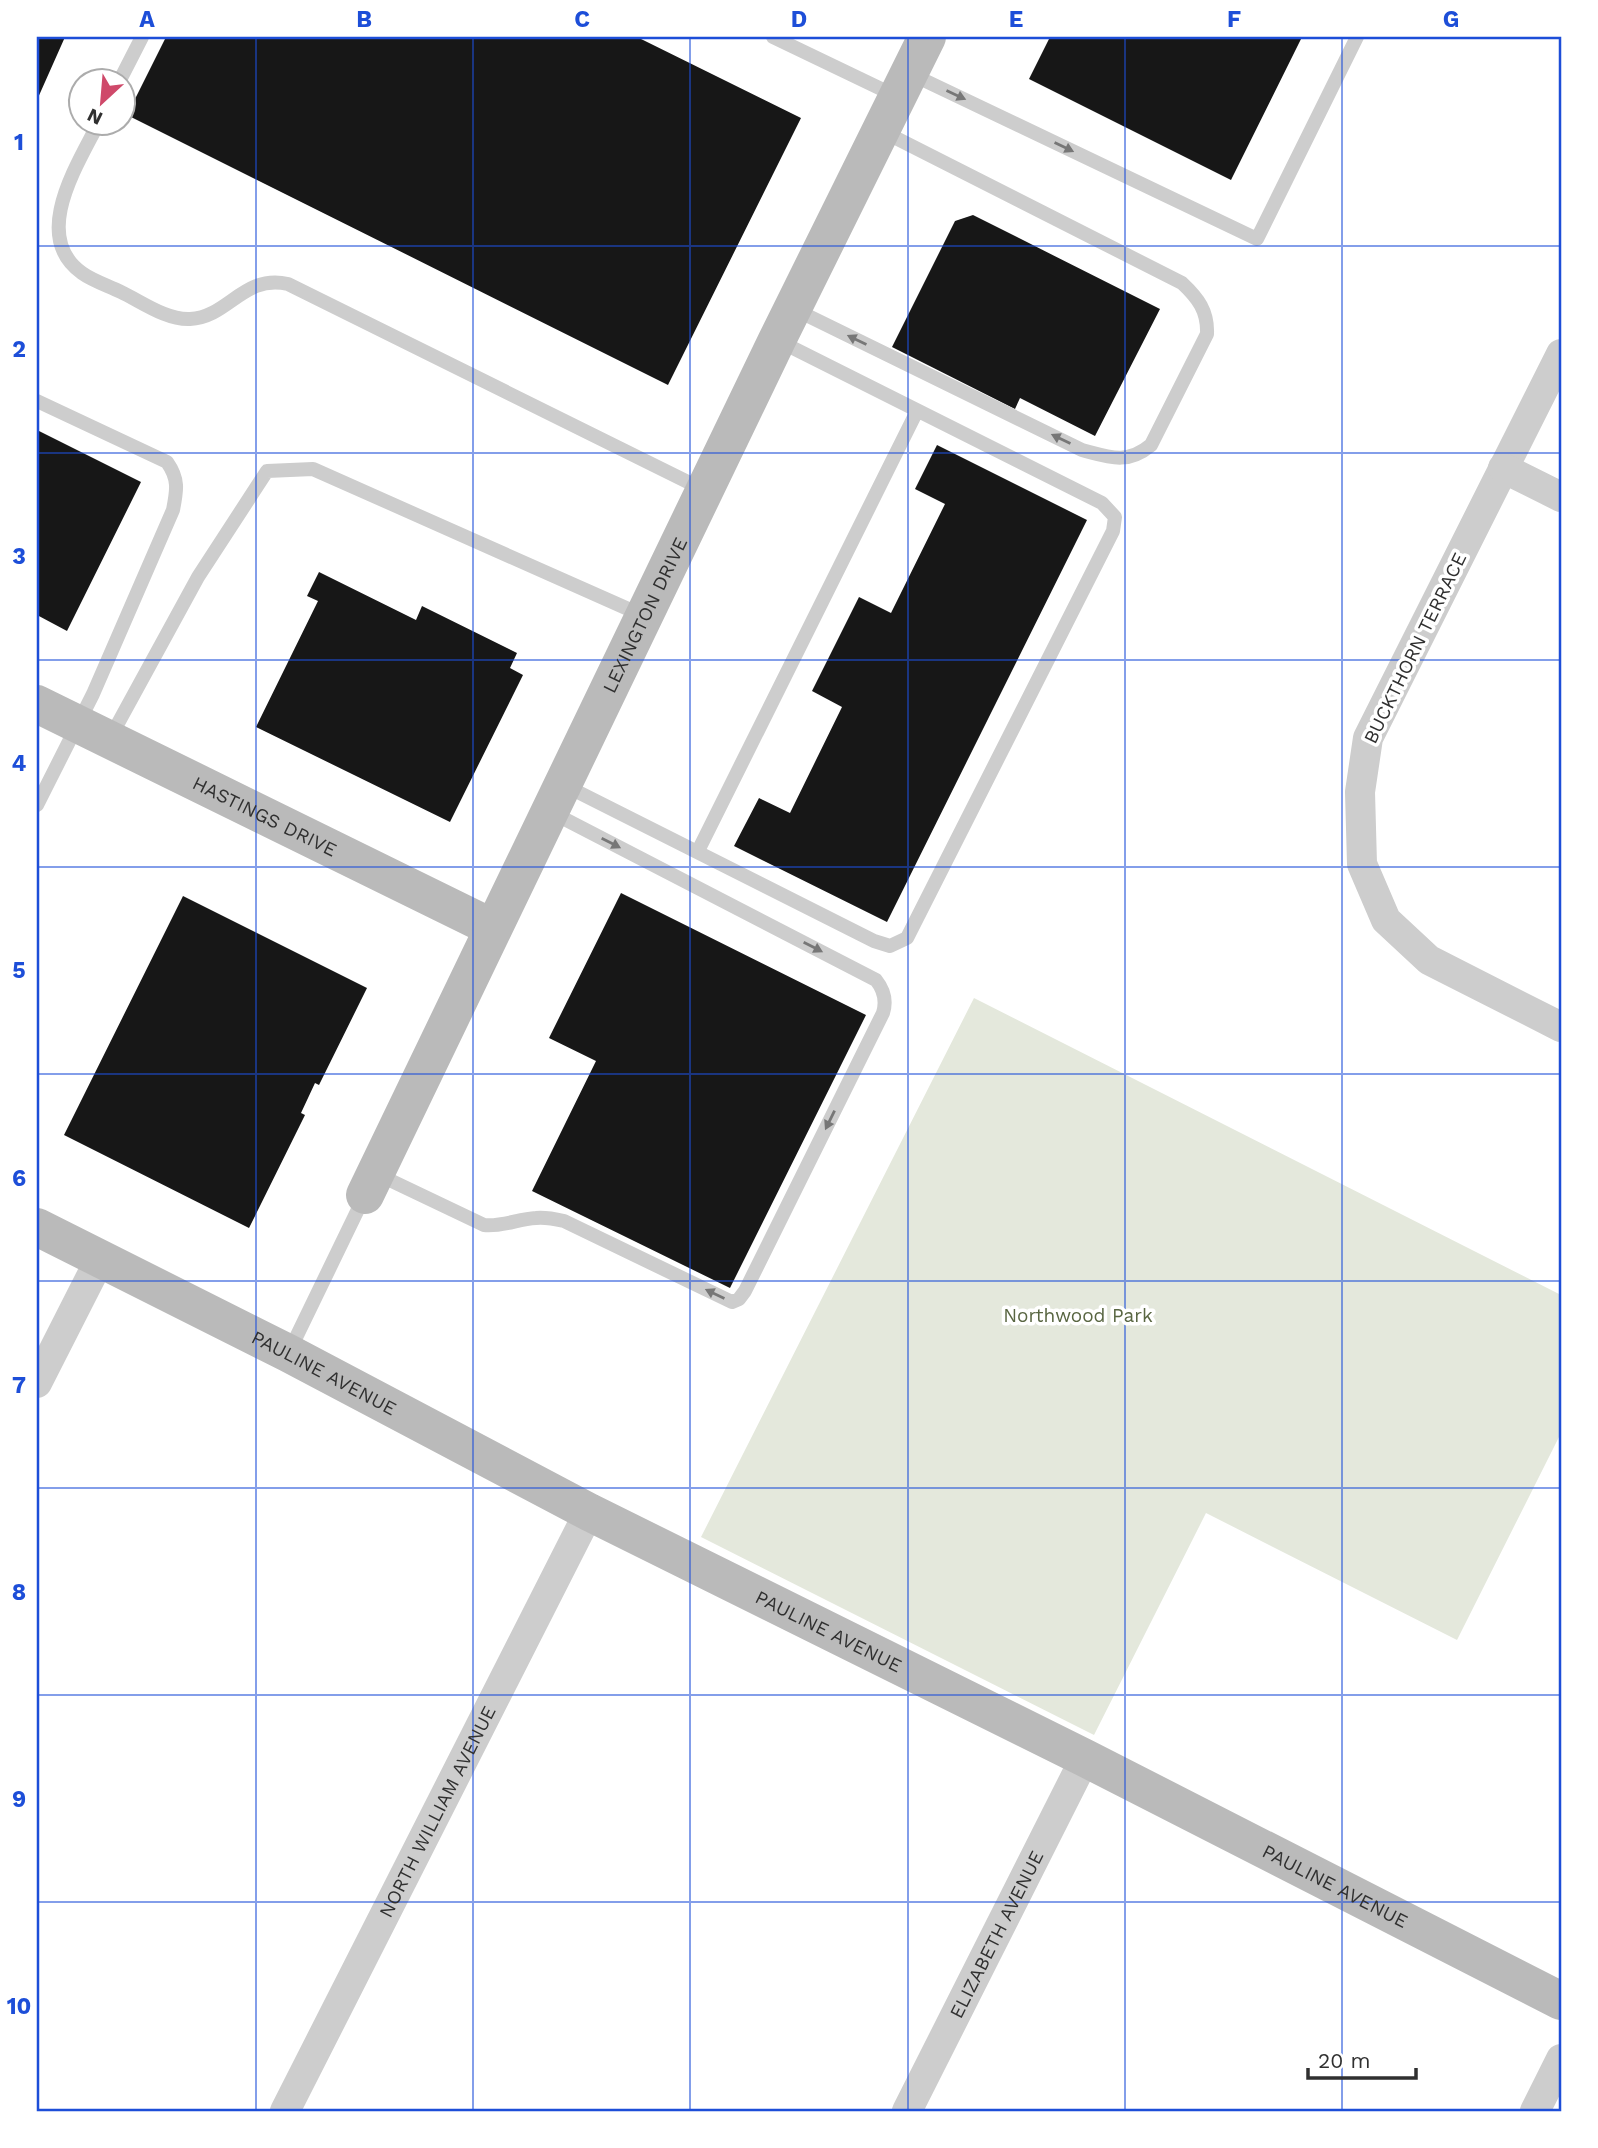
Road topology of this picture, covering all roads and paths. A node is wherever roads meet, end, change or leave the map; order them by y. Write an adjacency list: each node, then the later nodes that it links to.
1 (142, 37): 5 (lane)
2 (773, 37): 6 (lane)
3 (928, 37): 6 (street, LEXINGTON DRIVE)
4 (1357, 37): 6 (lane, one-way to 4)
5 (127, 66)
6 (904, 85): 7 (street, LEXINGTON DRIVE)
7 (881, 131): 9 (street, LEXINGTON DRIVE); 9 (lane, one-way to 9)
8 (92, 136): 14 (lane)
9 (785, 324): 12 (lane); 14 (street, LEXINGTON DRIVE)
10 (1561, 354): 13 (street, BUCKTHORN TERRACE)
11 (37, 401): 18 (lane)
12 (916, 411): 21 (lane); 21 (lane)
13 (1503, 468): 15 (street); 23 (street, BUCKTHORN TERRACE)
14 (705, 490): 16 (street, LEXINGTON DRIVE)
15 (1561, 497)
16 (644, 616): 18 (lane); 19 (street, LEXINGTON DRIVE)
17 (37, 704): 18 (street, HASTINGS DRIVE)
18 (94, 732): 20 (lane); 22 (street, HASTINGS DRIVE)
19 (556, 798): 21 (lane); 22 (street, LEXINGTON DRIVE); 24 (lane, one-way to 24)
20 (37, 805)
21 (698, 852)
22 (493, 928): 24 (street, LEXINGTON DRIVE)
23 (1561, 1027)
24 (370, 1184): 27 (lane)
25 (37, 1227): 26 (street, PAULINE AVENUE)
26 (100, 1259): 27 (street, PAULINE AVENUE); 28 (street)
27 (288, 1353): 29 (street, PAULINE AVENUE)
28 (37, 1383)
29 (589, 1512): 30 (street, PAULINE AVENUE); 33 (street, NORTH WILLIAM AVENUE)
30 (1085, 1758): 31 (street, PAULINE AVENUE); 34 (street, ELIZABETH AVENUE)
31 (1561, 2001)
32 (1561, 2059): 35 (street)
33 (285, 2111)
34 (907, 2111)
35 (1535, 2111)

